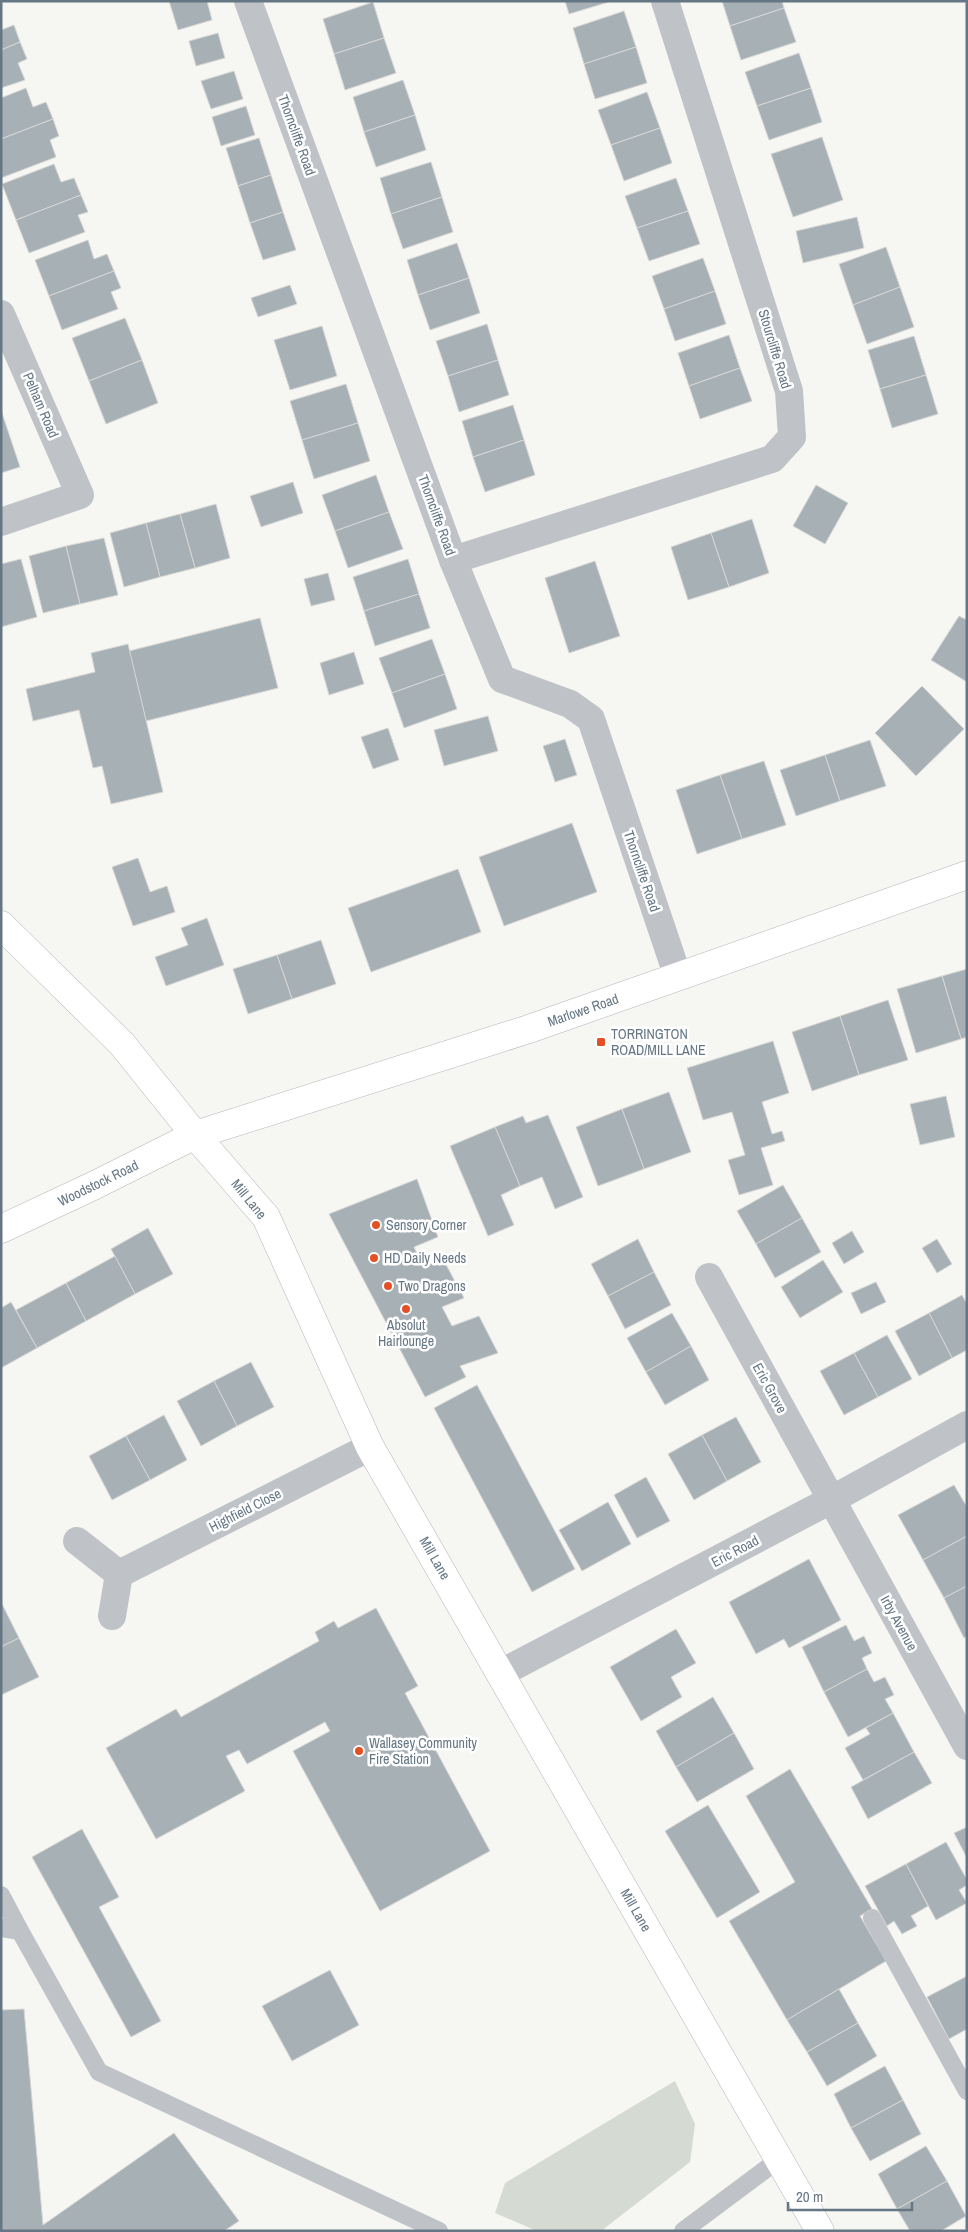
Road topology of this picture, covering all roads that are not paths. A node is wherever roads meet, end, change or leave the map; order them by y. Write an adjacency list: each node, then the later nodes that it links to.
1 (248, 1): 5 (street, Thorncliffe Road)
2 (666, 1): 5 (street, Stourcliffe Road)
3 (1, 314): 4 (street, Pelham Road)
4 (1, 522)
5 (453, 560): 8 (street, Thorncliffe Road)
6 (967, 875): 8 (main road, Marlowe Road)
7 (1, 925): 9 (main road, Mill Lane)
8 (678, 977): 9 (main road, Marlowe Road)
9 (195, 1135): 10 (main road, Woodstock Road); 13 (main road, Mill Lane)
10 (1, 1229)
11 (709, 1277): 14 (street, Eric Grove)
12 (967, 1425): 14 (street, Eric Road)
13 (370, 1446): 16 (street, Highfield Close); 18 (main road, Mill Lane)
14 (831, 1500): 18 (street, Eric Road); 19 (street, Irby Avenue)
15 (77, 1541): 16 (street)
16 (119, 1574): 17 (street)
17 (112, 1616)
18 (501, 1673): 25 (main road, Mill Lane)
19 (967, 1746)
20 (1, 1895): 23 (lane)
21 (872, 1918): 24 (lane)
22 (1, 1928): 23 (lane)
23 (20, 1931): 26 (lane)
24 (967, 2091)
25 (778, 2160): 27 (lane); 28 (main road, Mill Lane)
26 (439, 2231)
27 (683, 2231)
28 (820, 2231)

